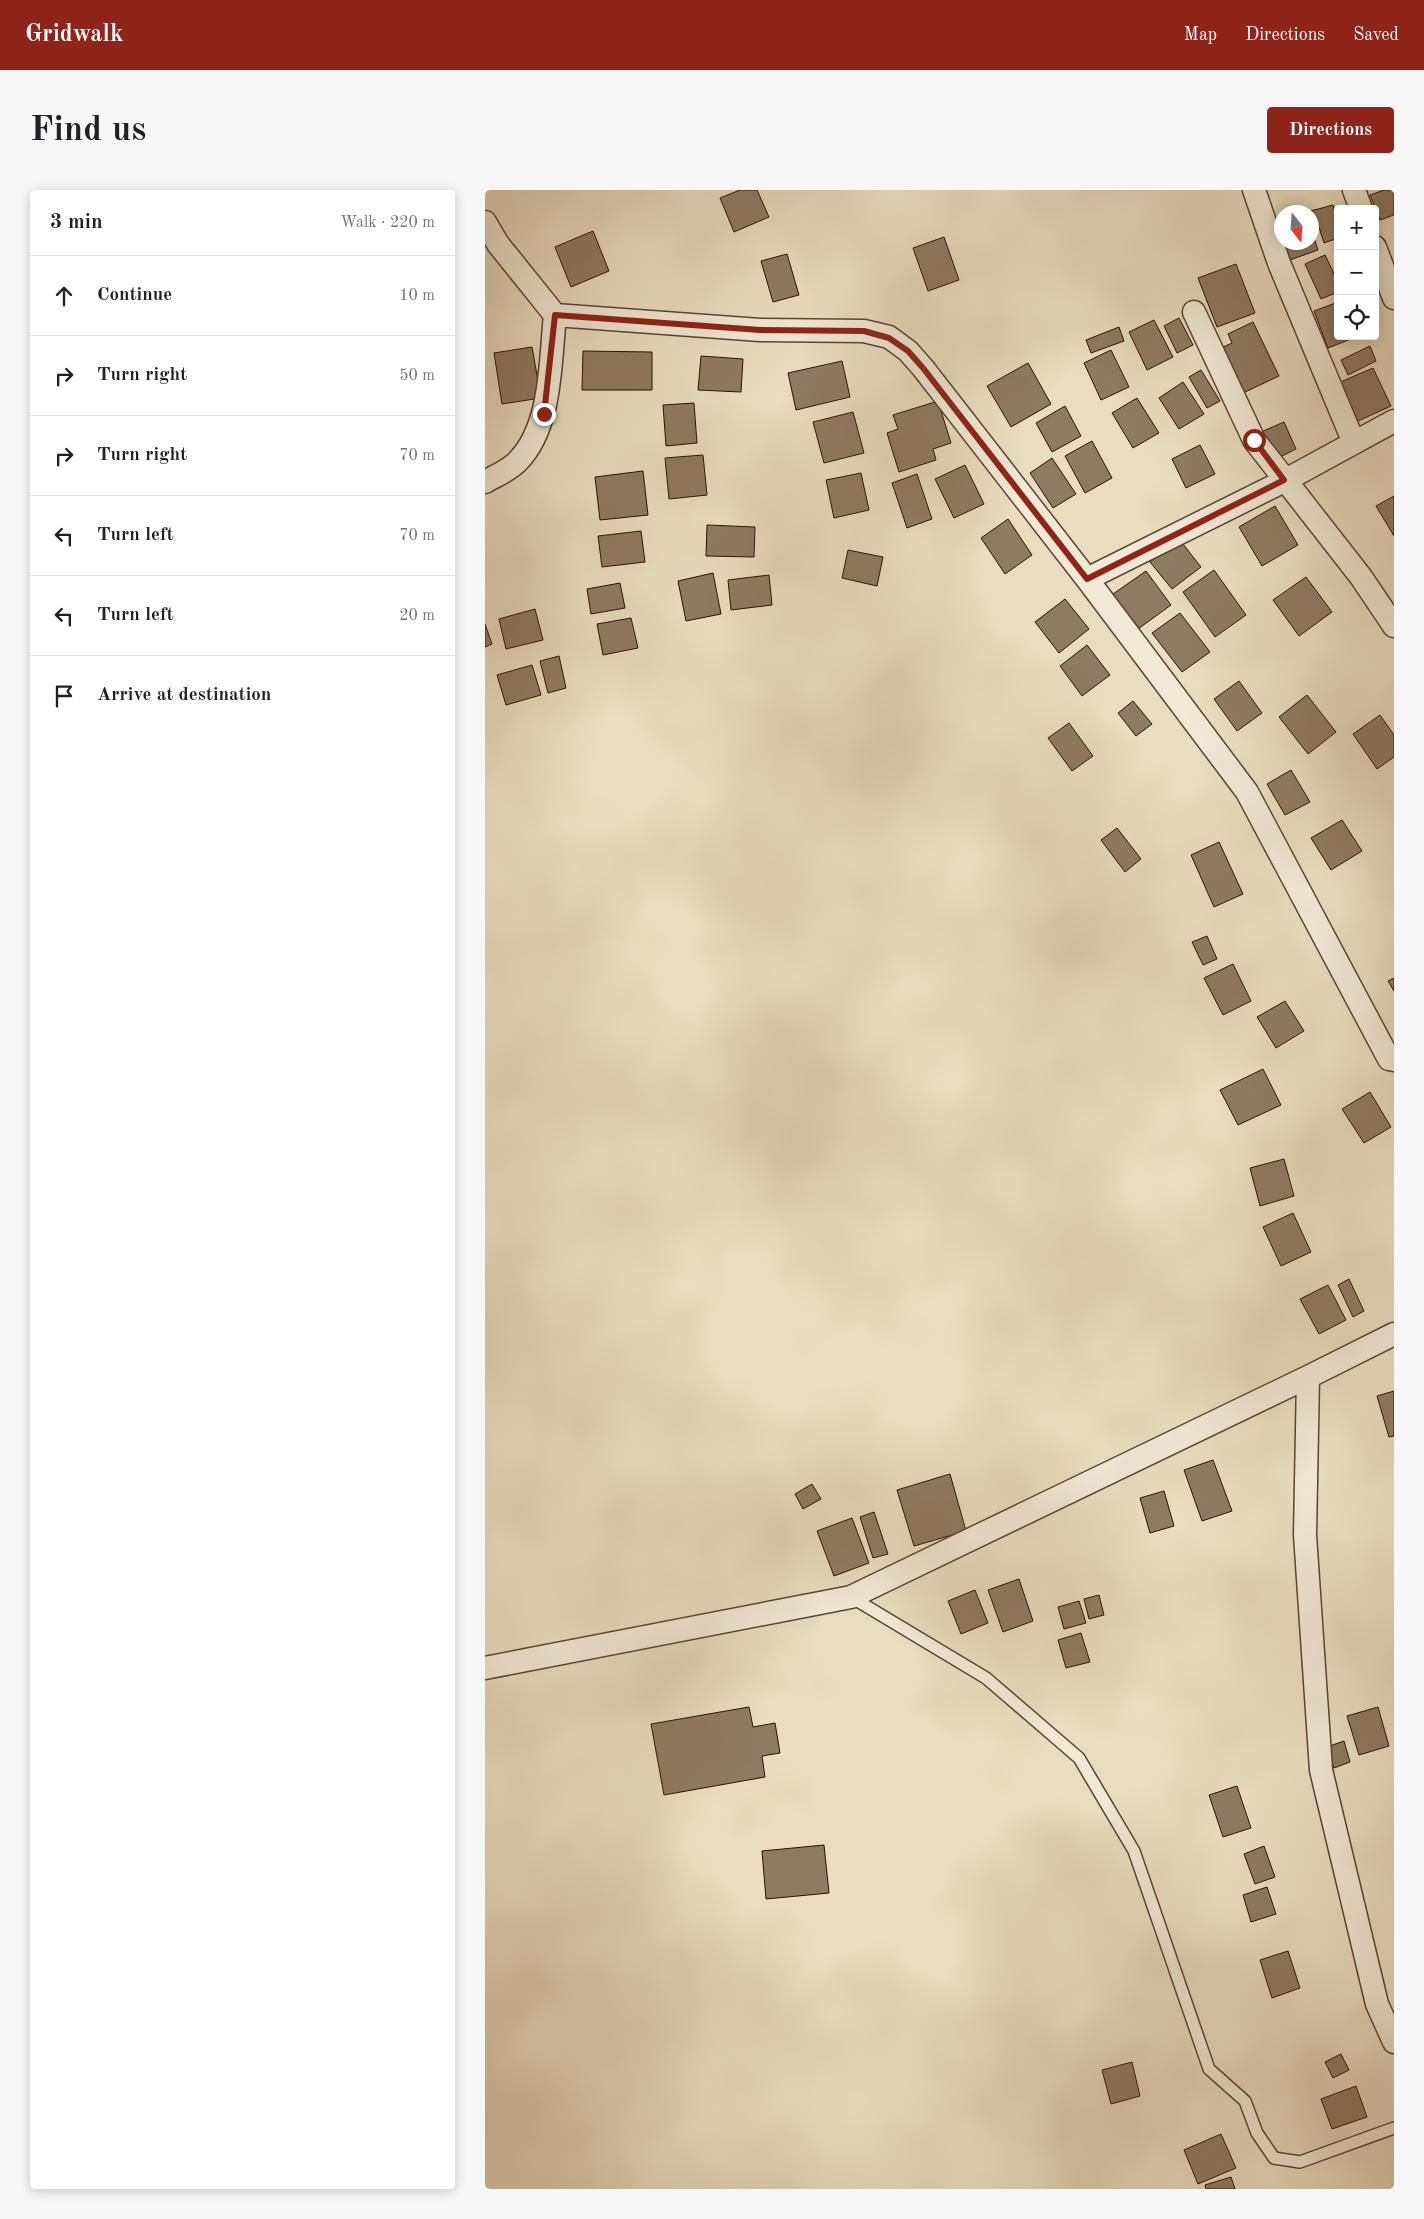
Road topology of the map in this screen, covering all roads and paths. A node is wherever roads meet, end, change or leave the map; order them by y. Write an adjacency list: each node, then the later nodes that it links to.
1 (1254, 190): 10 (street)
2 (1354, 190): 3 (street)
3 (1360, 205)
4 (485, 222): 8 (street)
5 (1376, 250): 6 (street)
6 (1394, 298)
7 (1193, 312): 11 (street)
8 (555, 315): 12 (street); 13 (street)
9 (1394, 421): 10 (street)
10 (1354, 443): 11 (street)
11 (1284, 480): 13 (street); 14 (street)
12 (485, 482)
13 (1087, 579): 15 (street)
14 (1394, 626)
15 (1394, 1060)
16 (1394, 1334): 17 (street)
17 (1308, 1377): 18 (street); 20 (street)
18 (851, 1597): 19 (street); 21 (lane)
19 (485, 1668)
20 (1394, 2042)
21 (1394, 2128)

